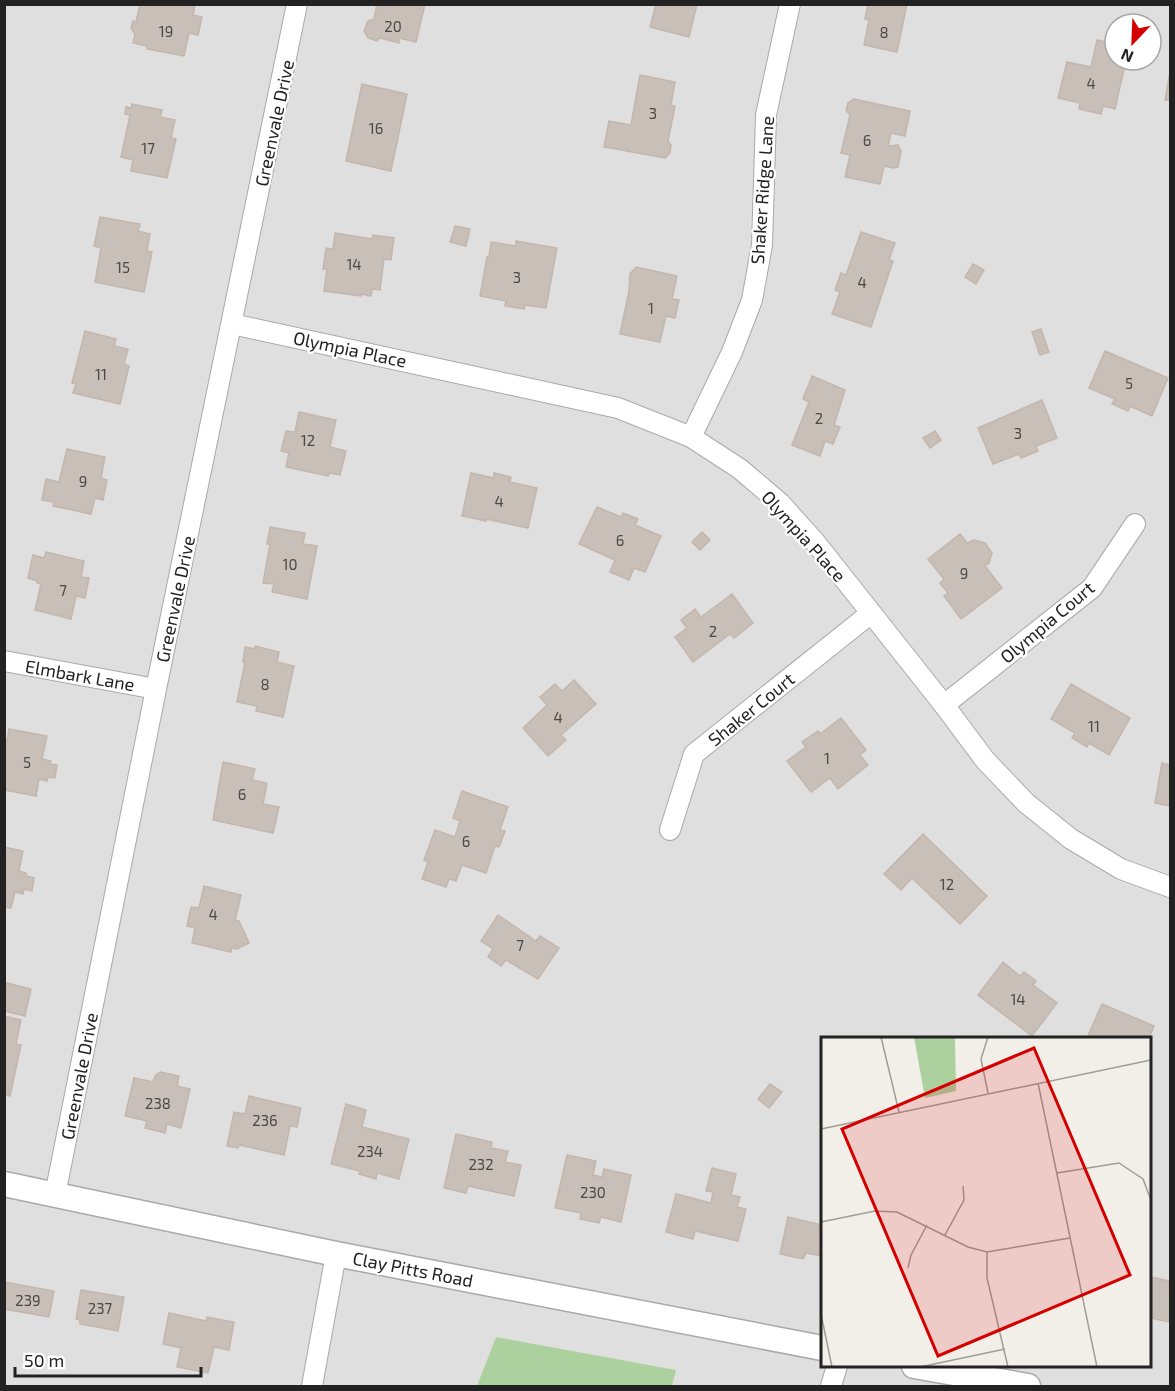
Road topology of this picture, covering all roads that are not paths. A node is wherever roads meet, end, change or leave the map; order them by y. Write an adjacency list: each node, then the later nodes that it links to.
1 (297, 4): 3 (street, Greenvale Drive)
2 (790, 4): 4 (street, Shaker Ridge Lane)
3 (232, 324): 4 (street, Olympia Place); 8 (street, Greenvale Drive)
4 (691, 437): 6 (street, Olympia Place)
5 (1135, 524): 9 (street, Olympia Court)
6 (870, 614): 9 (street, Olympia Place); 10 (street, Shaker Court)
7 (4, 661): 8 (street, Elmbark Lane)
8 (156, 689): 13 (street, Greenvale Drive)
9 (944, 705): 11 (street, Olympia Place)
10 (670, 830)
11 (1170, 887)
12 (4, 1184): 13 (street, Clay Pitts Road)
13 (56, 1195): 14 (street, Clay Pitts Road)
14 (336, 1254): 15 (street, Clay Pitts Road); 18 (street)
15 (821, 1348)
16 (836, 1367): 19 (street)
17 (925, 1367): 20 (street)
18 (312, 1386)
19 (831, 1386)
20 (1028, 1386)

